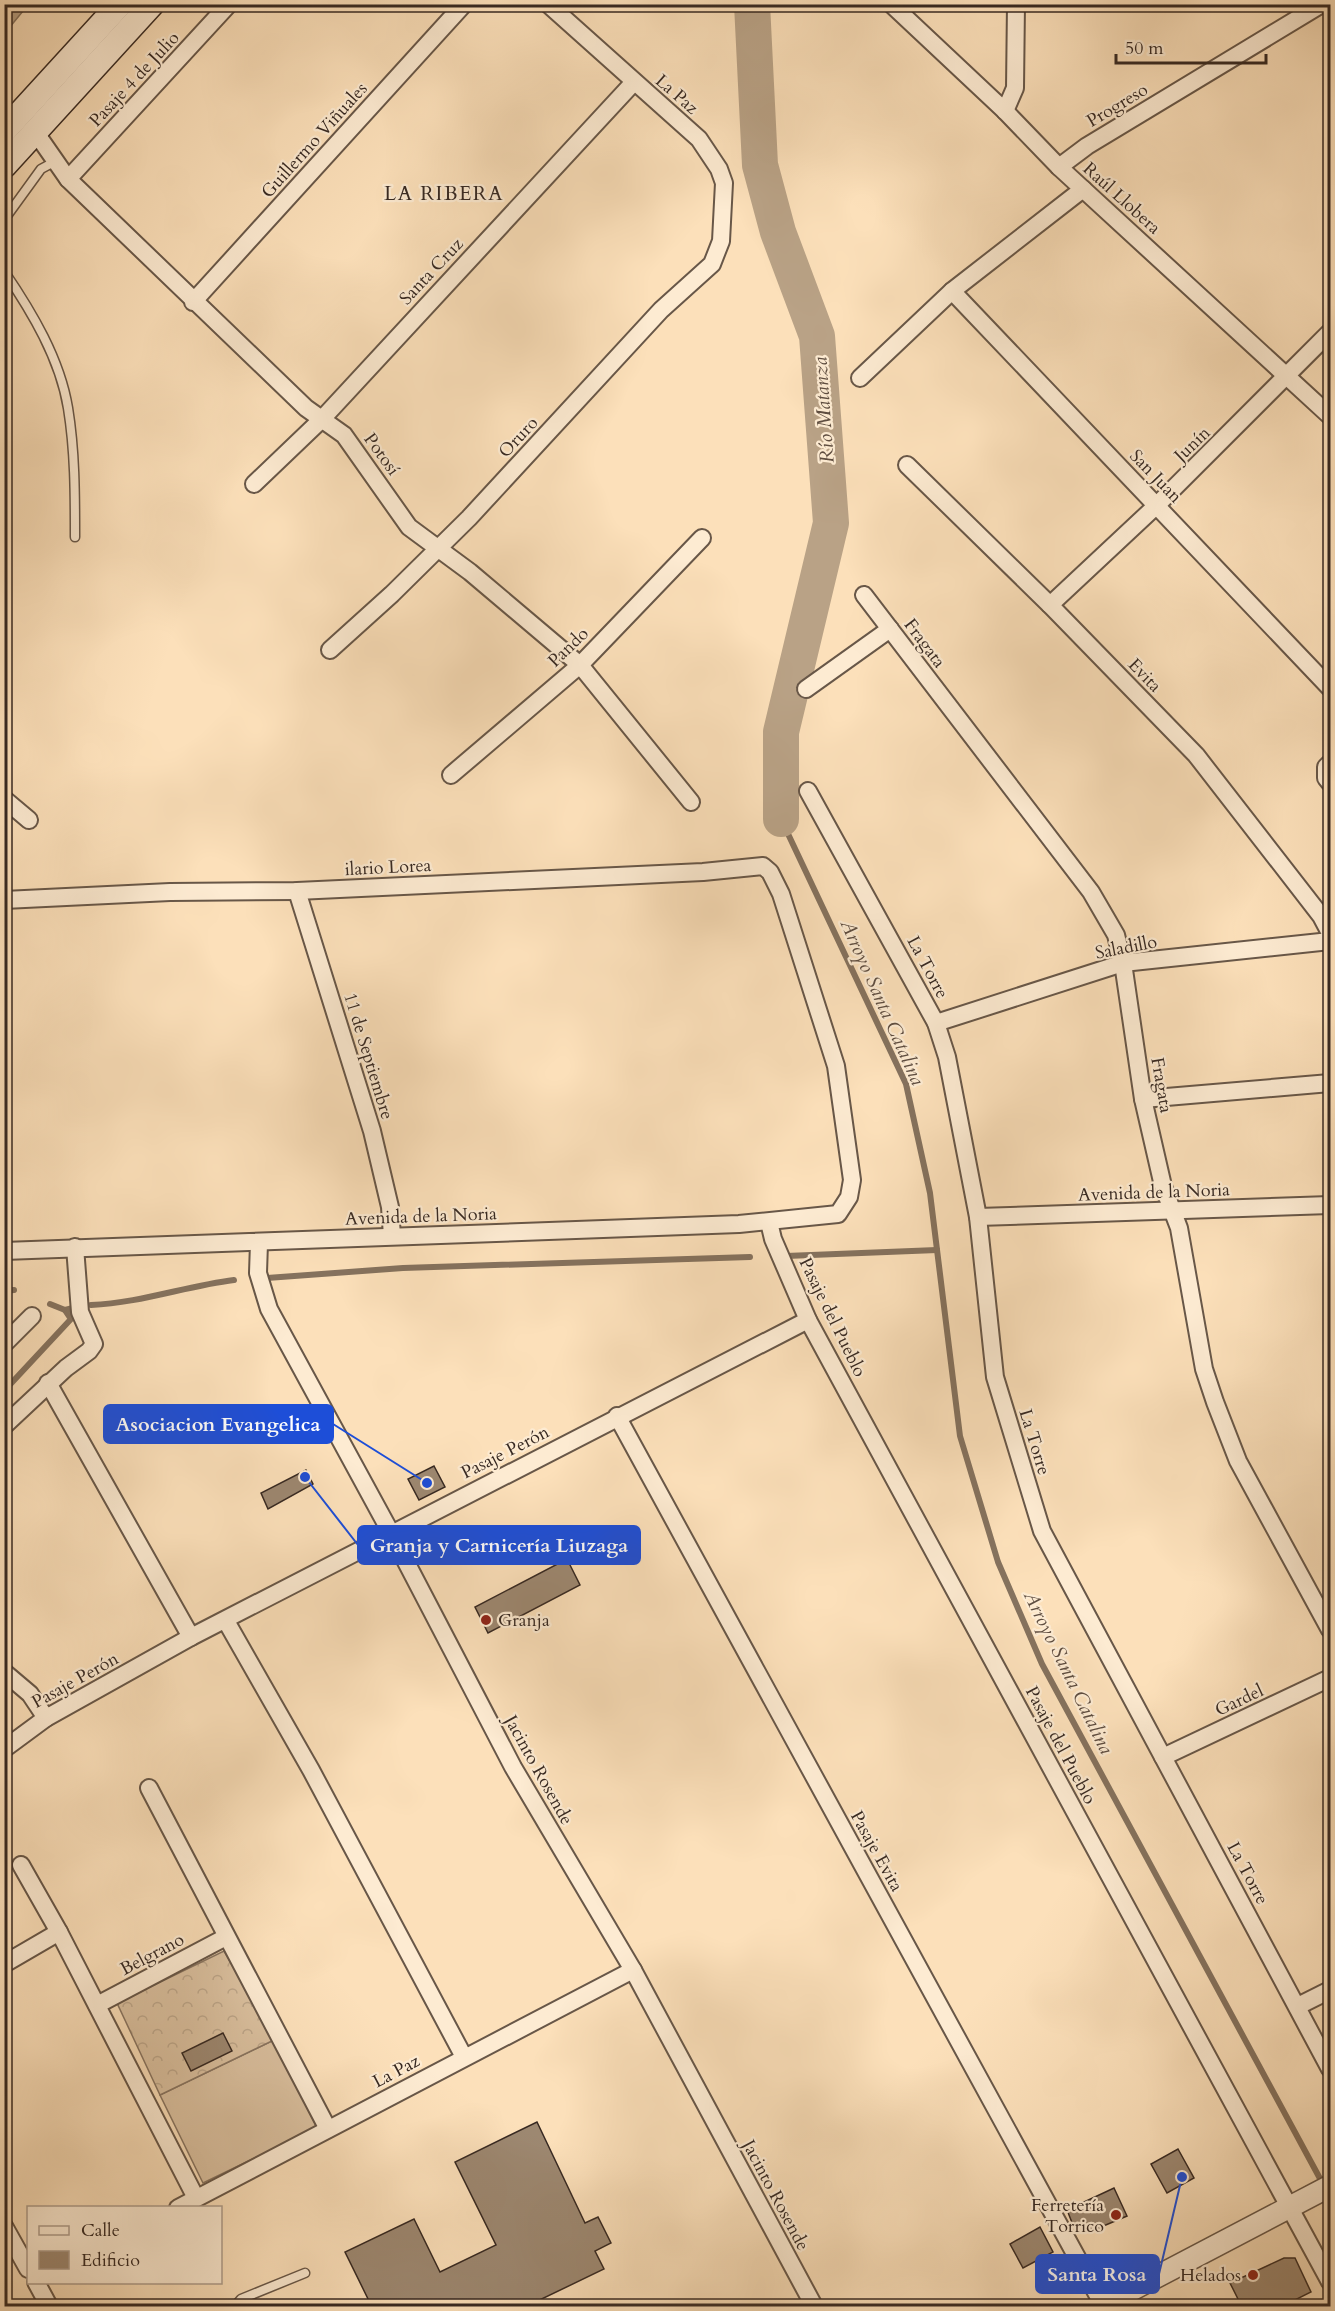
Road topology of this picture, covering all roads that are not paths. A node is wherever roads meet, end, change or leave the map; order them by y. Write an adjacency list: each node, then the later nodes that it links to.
1 (120, 4): 11 (main road)
2 (152, 4): 12 (main road)
3 (229, 4): 16 (street, Pasaje 4 de Julio)
4 (464, 4): 22 (street, Guillermo Viñuales)
5 (548, 4): 9 (street, La Paz)
6 (891, 4): 10 (street, Raúl Llobera)
7 (1016, 4): 10 (street)
8 (1322, 4): 15 (street, Progreso)
9 (634, 82): 19 (street, La Paz); 27 (street, Santa Cruz)
10 (1005, 111): 15 (street, Raúl Llobera)
11 (4, 131)
12 (36, 133): 13 (street, Potosí); 14 (main road)
13 (54, 162): 16 (street, Potosí); 18 (lane)
14 (4, 166)
15 (1059, 167): 17 (street, Raúl Llobera)
16 (68, 179): 22 (street, Potosí)
17 (1083, 189): 21 (street); 24 (street, Raúl Llobera)
18 (4, 220)
19 (722, 241): 33 (street, Oruro)
20 (4, 271): 31 (lane)
21 (952, 291): 25 (street); 30 (street, San Juan)
22 (193, 302): 27 (street, Potosí)
23 (1330, 332): 24 (street, Junín)
24 (1288, 377): 26 (street, Raúl Llobera); 30 (street, Junín)
25 (860, 378)
26 (1330, 416)
27 (322, 419): 29 (street, Santa Cruz); 33 (street, Potosí)
28 (907, 465): 35 (street, Evita)
29 (254, 484)
30 (1157, 505): 35 (street, Junín); 40 (street, San Juan)
31 (75, 537)
32 (702, 538): 38 (street, Pando)
33 (438, 548): 37 (street, Oruro); 38 (street, Potosí)
34 (864, 596): 36 (street, Fragata)
35 (1050, 605): 48 (street, Evita)
36 (890, 629): 39 (street); 50 (street, Fragata)
37 (330, 650)
38 (580, 665): 41 (street, Pando); 44 (street, Potosí)
39 (806, 688)
40 (1330, 688)
41 (451, 775)
42 (808, 791): 51 (street, La Torre)
43 (4, 799): 45 (street)
44 (691, 801)
45 (29, 820)
46 (297, 891): 47 (street, ilario Lorea); 56 (street, ilario Lorea); 59 (street, 11 de Septiembre)
47 (4, 900)
48 (1330, 933)
49 (1330, 941): 50 (street, Saladillo)
50 (1123, 963): 51 (street, Saladillo); 53 (street, Fragata)
51 (936, 1023): 57 (street, La Torre)
52 (1330, 1083): 53 (street)
53 (1143, 1099): 55 (street, Fragata)
54 (1330, 1205): 55 (street, Avenida de la Noria)
55 (1173, 1211): 57 (street, Avenida de la Noria); 71 (street, Fragata)
56 (838, 1214): 58 (street, Avenida de la Noria)
57 (978, 1217): 77 (street, La Torre)
58 (769, 1222): 59 (street, Avenida de la Noria); 64 (street, Pasaje del Pueblo)
59 (392, 1236): 60 (street, Avenida de la Noria)
60 (259, 1243): 61 (street, Avenida de la Noria); 69 (street, Jacinto Rosende)
61 (75, 1247): 62 (street, Avenida de la Noria); 66 (street)
62 (4, 1251)
63 (32, 1316): 65 (street)
64 (808, 1320): 67 (street, Pasaje Perón); 93 (street, Pasaje del Pueblo)
65 (4, 1344)
66 (48, 1383): 68 (street); 72 (street)
67 (617, 1416): 69 (street, Pasaje Perón); 99 (street, Pasaje Evita)
68 (4, 1426)
69 (391, 1533): 70 (street, Pasaje Perón); 83 (street, Jacinto Rosende)
70 (226, 1621): 72 (street, Pasaje Perón); 87 (street)
71 (1330, 1630)
72 (191, 1637): 75 (street, Pasaje Perón)
73 (4, 1672): 75 (street)
74 (1330, 1678): 77 (street, Gardel)
75 (46, 1718): 76 (street, Pasaje Perón)
76 (4, 1749)
77 (1163, 1757): 86 (street, La Torre)
78 (149, 1788): 81 (street)
79 (21, 1865): 80 (street)
80 (59, 1932): 82 (street); 85 (street)
81 (226, 1937): 85 (street, Belgrano); 89 (street)
82 (4, 1964)
83 (633, 1970): 87 (street, La Paz); 102 (street, Jacinto Rosende)
84 (1330, 1990): 86 (street)
85 (97, 2005): 91 (street)
86 (1298, 2006): 88 (street, La Torre)
87 (464, 2057): 89 (street, La Paz)
88 (1330, 2069)
89 (328, 2129): 91 (street, La Paz)
90 (1330, 2186): 93 (street)
91 (196, 2198): 92 (street, La Paz)
92 (182, 2206)
93 (1289, 2208): 97 (street, Pasaje del Pueblo); 99 (street)
94 (4, 2226): 95 (street)
95 (27, 2267)
96 (305, 2272): 101 (lane)
97 (1330, 2282)
98 (39, 2284): 100 (street)
99 (1102, 2306)
100 (49, 2307)
101 (236, 2307)
102 (814, 2307)

